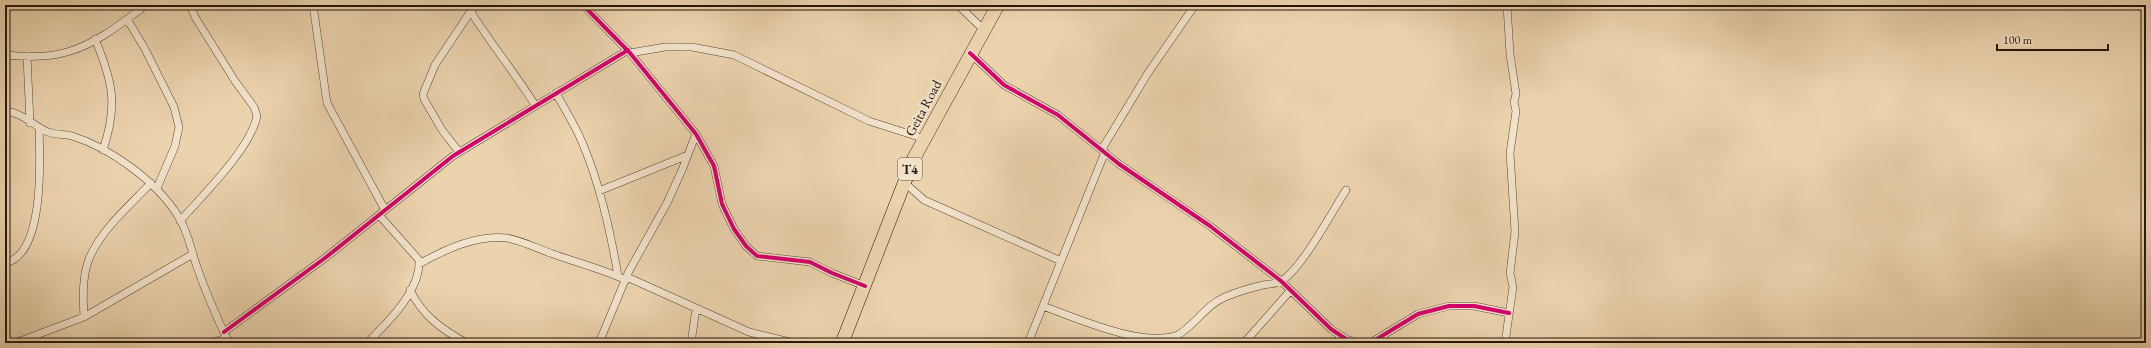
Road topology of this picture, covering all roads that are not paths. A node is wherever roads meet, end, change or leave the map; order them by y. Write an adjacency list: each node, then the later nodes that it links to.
1 (146, 5): 11 (street)
2 (190, 5): 35 (street)
3 (313, 5): 33 (street)
4 (476, 5): 10 (street)
5 (583, 5): 14 (street)
6 (958, 5): 12 (street)
7 (998, 5): 12 (highway, Geita Road / T4)
8 (1195, 5): 26 (street)
9 (1507, 5): 48 (street)
10 (471, 12): 19 (street); 27 (street)
11 (127, 19): 13 (street); 30 (street)
12 (984, 30): 15 (highway, Geita Road / T4)
13 (96, 39): 17 (street); 25 (street)
14 (629, 51): 18 (street); 23 (street); 24 (street)
15 (970, 53): 24 (highway, Geita Road / T4); 26 (street)
16 (5, 56): 17 (street)
17 (27, 56): 21 (street)
18 (556, 93): 19 (street); 32 (street)
19 (535, 105): 27 (street)
20 (5, 112): 21 (street)
21 (30, 123): 22 (street)
22 (39, 128): 25 (street); 38 (street)
23 (696, 134): 28 (street); 43 (street)
24 (925, 139): 29 (highway, Geita Road / T4)
25 (103, 150): 30 (street)
26 (1104, 150): 37 (street); 42 (street)
27 (458, 152): 33 (street)
28 (688, 155): 32 (street); 41 (street)
29 (905, 183): 37 (street); 43 (highway, Geita Road / T4)
30 (154, 186): 35 (street); 49 (street)
31 (1346, 190): 42 (street)
32 (599, 191): 40 (street)
33 (385, 210): 34 (street)
34 (379, 215): 39 (street); 51 (street)
35 (180, 221): 36 (street)
36 (193, 254): 49 (street); 51 (street)
37 (1061, 261): 46 (street)
38 (5, 264)
39 (419, 264): 40 (street); 44 (street)
40 (618, 276): 41 (street)
41 (626, 279): 47 (street); 56 (street)
42 (1281, 281): 45 (street); 46 (street)
43 (865, 286): 59 (highway, Geita Road / T4)
44 (410, 290): 54 (street); 55 (street)
45 (1290, 291): 50 (street); 61 (street)
46 (1043, 306): 60 (street)
47 (696, 309): 57 (street); 58 (street)
48 (1509, 313): 63 (street); 64 (street)
49 (84, 317): 52 (street)
50 (1342, 336): 62 (street); 63 (street)
51 (226, 338): 53 (street)
52 (15, 343)
53 (209, 343)
54 (367, 343)
55 (467, 343)
56 (599, 343)
57 (691, 343)
58 (794, 343)
59 (842, 343)
60 (1028, 343)
61 (1244, 343)
62 (1335, 343)
63 (1365, 343)
64 (1505, 343)

